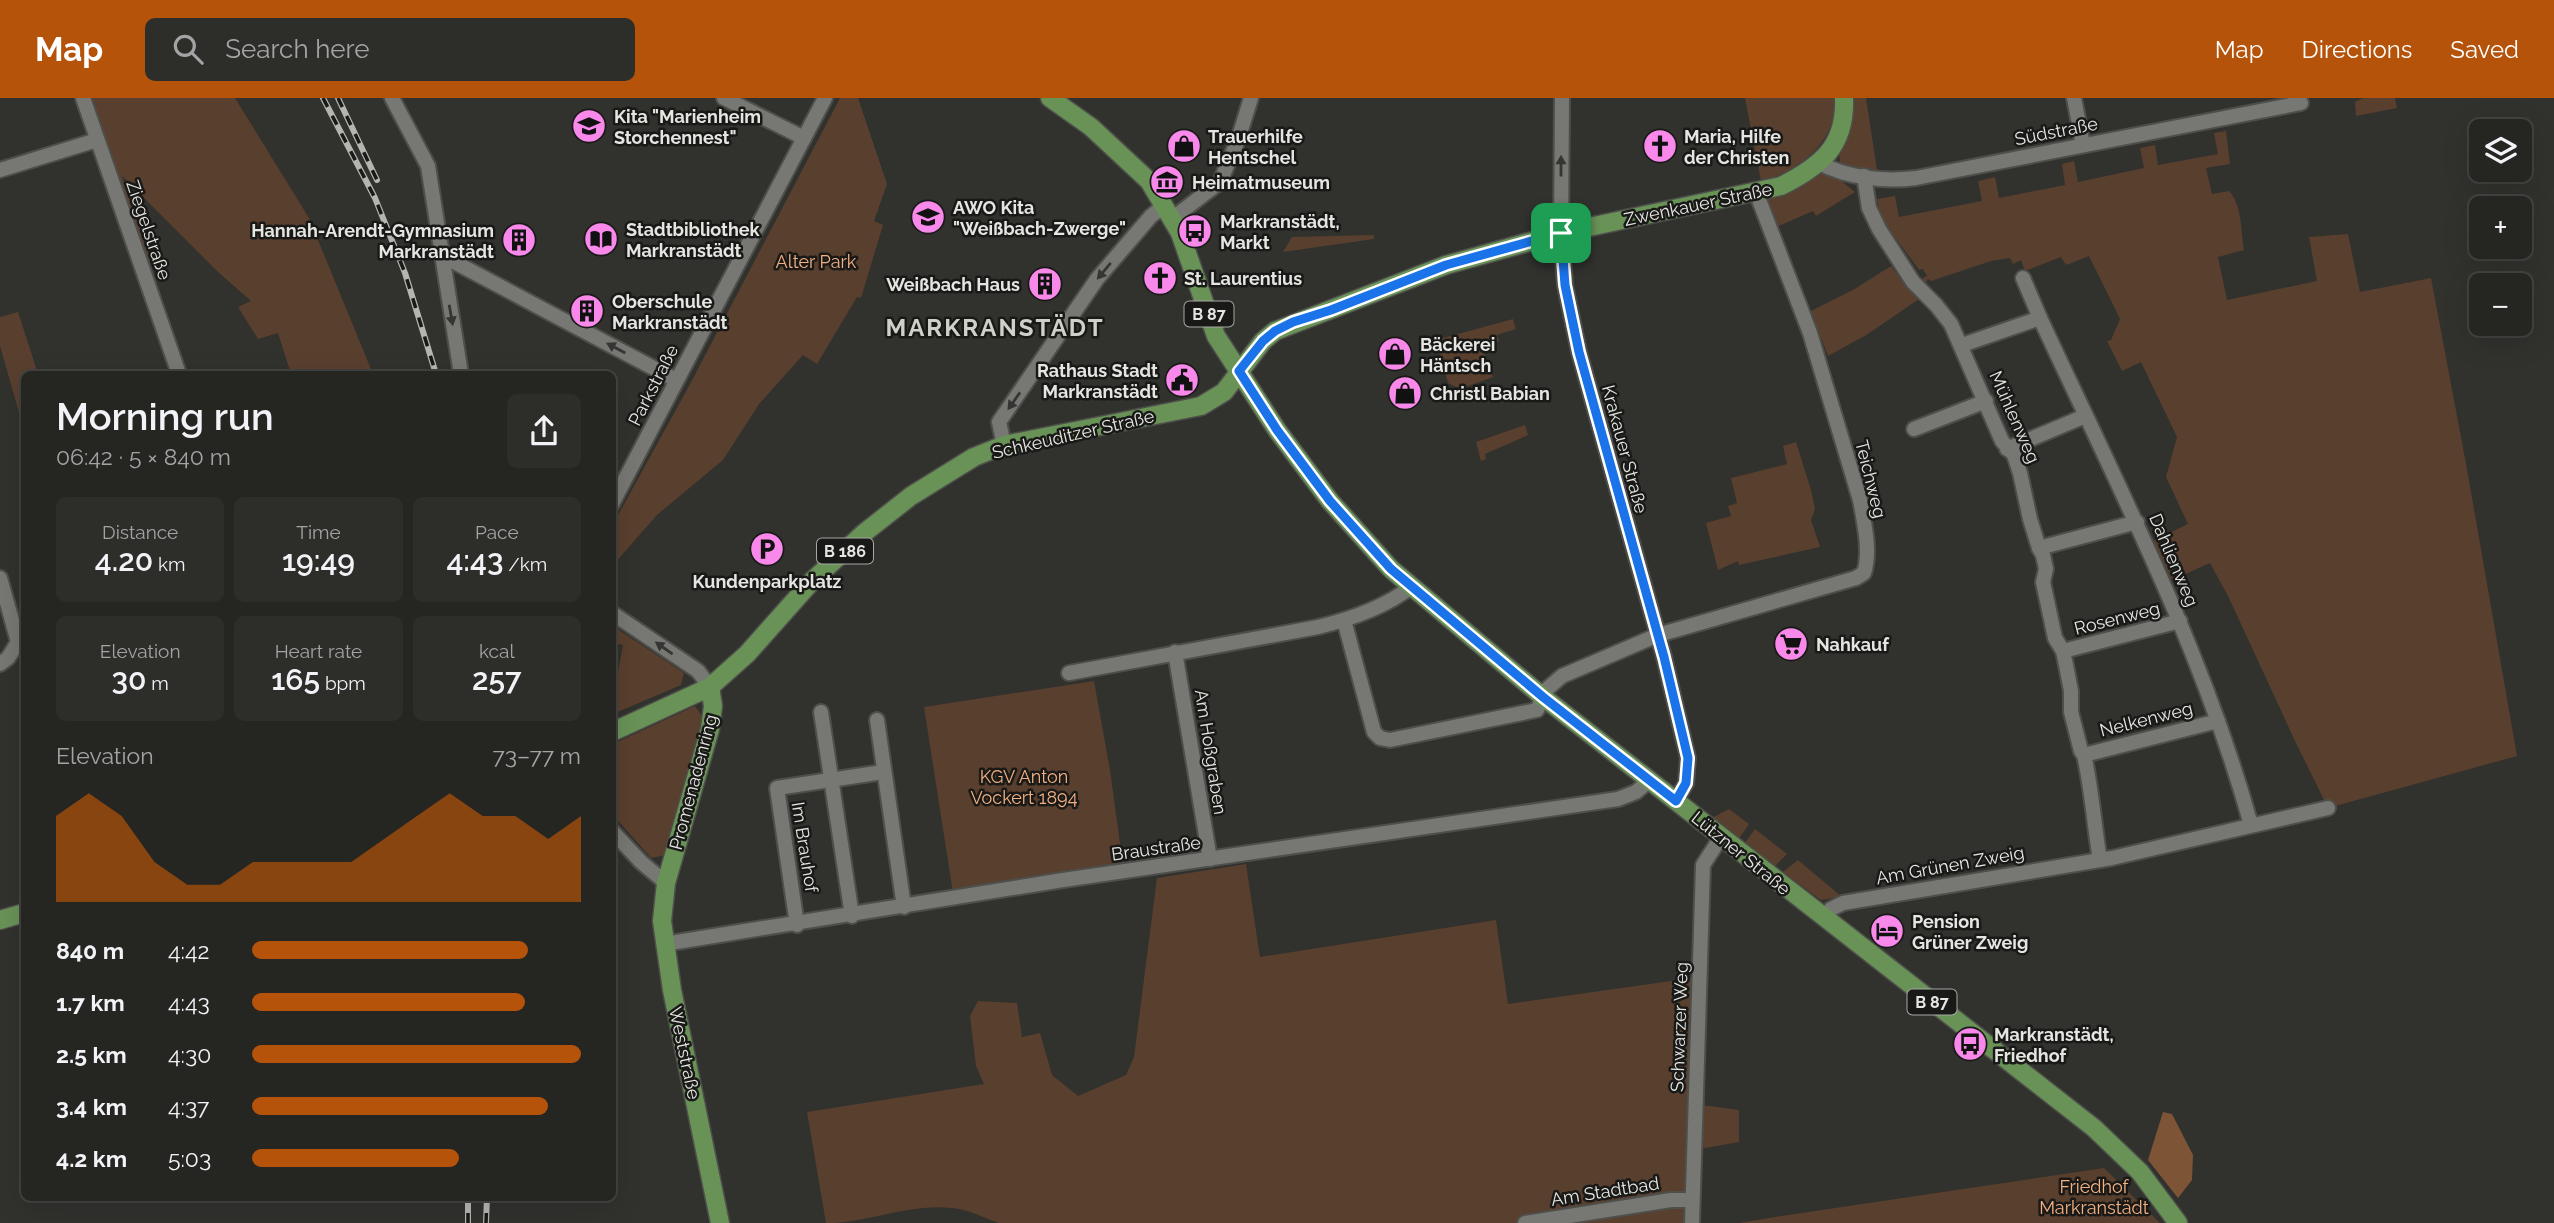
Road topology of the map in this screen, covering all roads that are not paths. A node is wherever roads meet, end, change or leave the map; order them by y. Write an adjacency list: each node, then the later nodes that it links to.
1 (83, 98): 12 (street, Ziegelstraße)
2 (392, 98): 20 (street)
3 (724, 98): 11 (street)
4 (825, 98): 11 (street, Parkstraße)
5 (1050, 98): 18 (main road, B 87)
6 (1251, 98): 18 (street)
7 (1562, 98): 19 (street, Krakauer Straße, one-way to 7)
8 (1844, 98): 14 (main road, Zwenkauer Straße / B 186)
9 (2074, 98): 13 (street)
10 (2299, 101): 13 (street, Südstraße)
11 (804, 138): 27 (street, Parkstraße)
12 (97, 140): 15 (street); 24 (street, Ziegelstraße)
13 (2083, 145): 16 (street, Südstraße)
14 (1819, 163): 16 (street, Südstraße); 17 (main road, Zwenkauer Straße / B 186)
15 (0, 170)
16 (1864, 176): 23 (street, Mühlenweg)
17 (1756, 192): 19 (main road, Zwenkauer Straße / B 186); 41 (street, Teichweg)
18 (1169, 212): 26 (main road, B 87); 31 (street, one-way to 31)
19 (1561, 233): 26 (main road, Zwenkauer Straße / B 186); 41 (street, Krakauer Straße)
20 (443, 256): 25 (street, one-way to 25); 27 (street, one-way to 20)
21 (2023, 278): 22 (street, Dahlienweg)
22 (2040, 318): 23 (street); 29 (street, Dahlienweg)
23 (1962, 345): 28 (street, Mühlenweg)
24 (178, 371)
25 (461, 371)
26 (1239, 371): 31 (main road, Schkeuditzer Straße / B 186); 37 (main road, Lützner Straße / B 87)
27 (676, 380): 33 (street, Parkstraße)
28 (1986, 401): 30 (street); 32 (street, Mühlenweg)
29 (2085, 416): 32 (street); 34 (street, Dahlienweg)
30 (1914, 429)
31 (1004, 445): 46 (main road, Schkeuditzer Straße / B 186)
32 (2007, 449): 35 (street, Mühlenweg)
33 (616, 495)
34 (2137, 522): 35 (street); 40 (street, Dahlienweg)
35 (2039, 548): 43 (street, Mühlenweg)
36 (0, 578): 44 (street)
37 (1411, 587): 39 (street); 47 (main road, Lützner Straße / B 87)
38 (616, 617): 46 (street, one-way to 38)
39 (1344, 620): 42 (street); 47 (street)
40 (2180, 621): 43 (street, Rosenweg); 50 (street, Dahlienweg)
41 (1658, 635): 47 (street, Teichweg); 56 (street, Krakauer Straße)
42 (1175, 652): 45 (street); 61 (street, Am Hoßgraben)
43 (2063, 652): 52 (street, Mühlenweg)
44 (0, 664)
45 (1069, 673)
46 (710, 687): 51 (main road, Schkeuditzer Straße / B 186); 63 (main road, Promenadenring)
47 (1543, 697): 55 (main road, Lützner Straße / B 87)
48 (821, 712): 54 (street, Im Brauhof)
49 (877, 720): 53 (street)
50 (2218, 721): 52 (street, Nelkenweg); 58 (street, Dahlienweg)
51 (616, 730)
52 (2084, 755): 62 (street, Mühlenweg)
53 (883, 772): 54 (street, Im Brauhof); 64 (street)
54 (831, 779): 66 (street, Im Brauhof); 69 (street, Im Brauhof)
55 (1650, 780): 56 (main road, Lützner Straße / B 87); 61 (street, Braustraße)
56 (1676, 801): 60 (main road, Lützner Straße / B 87)
57 (2328, 808): 58 (street)
58 (2251, 825): 62 (street)
59 (616, 835): 63 (street)
60 (1721, 837): 67 (main road, Lützner Straße / B 87); 71 (street, Schwarzer Weg)
61 (1210, 859): 64 (street, Braustraße)
62 (2094, 861): 67 (street, Am Grünen Zweig)
63 (666, 883): 70 (main road, Weststraße)
64 (904, 907): 66 (street, Braustraße)
65 (21, 914): 68 (main road)
66 (852, 916): 69 (street, Braustraße)
67 (1824, 918): 75 (main road, Lützner Straße / B 87)
68 (0, 920)
69 (797, 925): 70 (street, Braustraße)
70 (664, 944): 72 (main road, Weststraße)
71 (1692, 1200): 73 (street, Am Stadtbad); 74 (street, Schwarzer Weg)
72 (720, 1223)
73 (1525, 1223)
74 (1692, 1223)
75 (2178, 1223)

